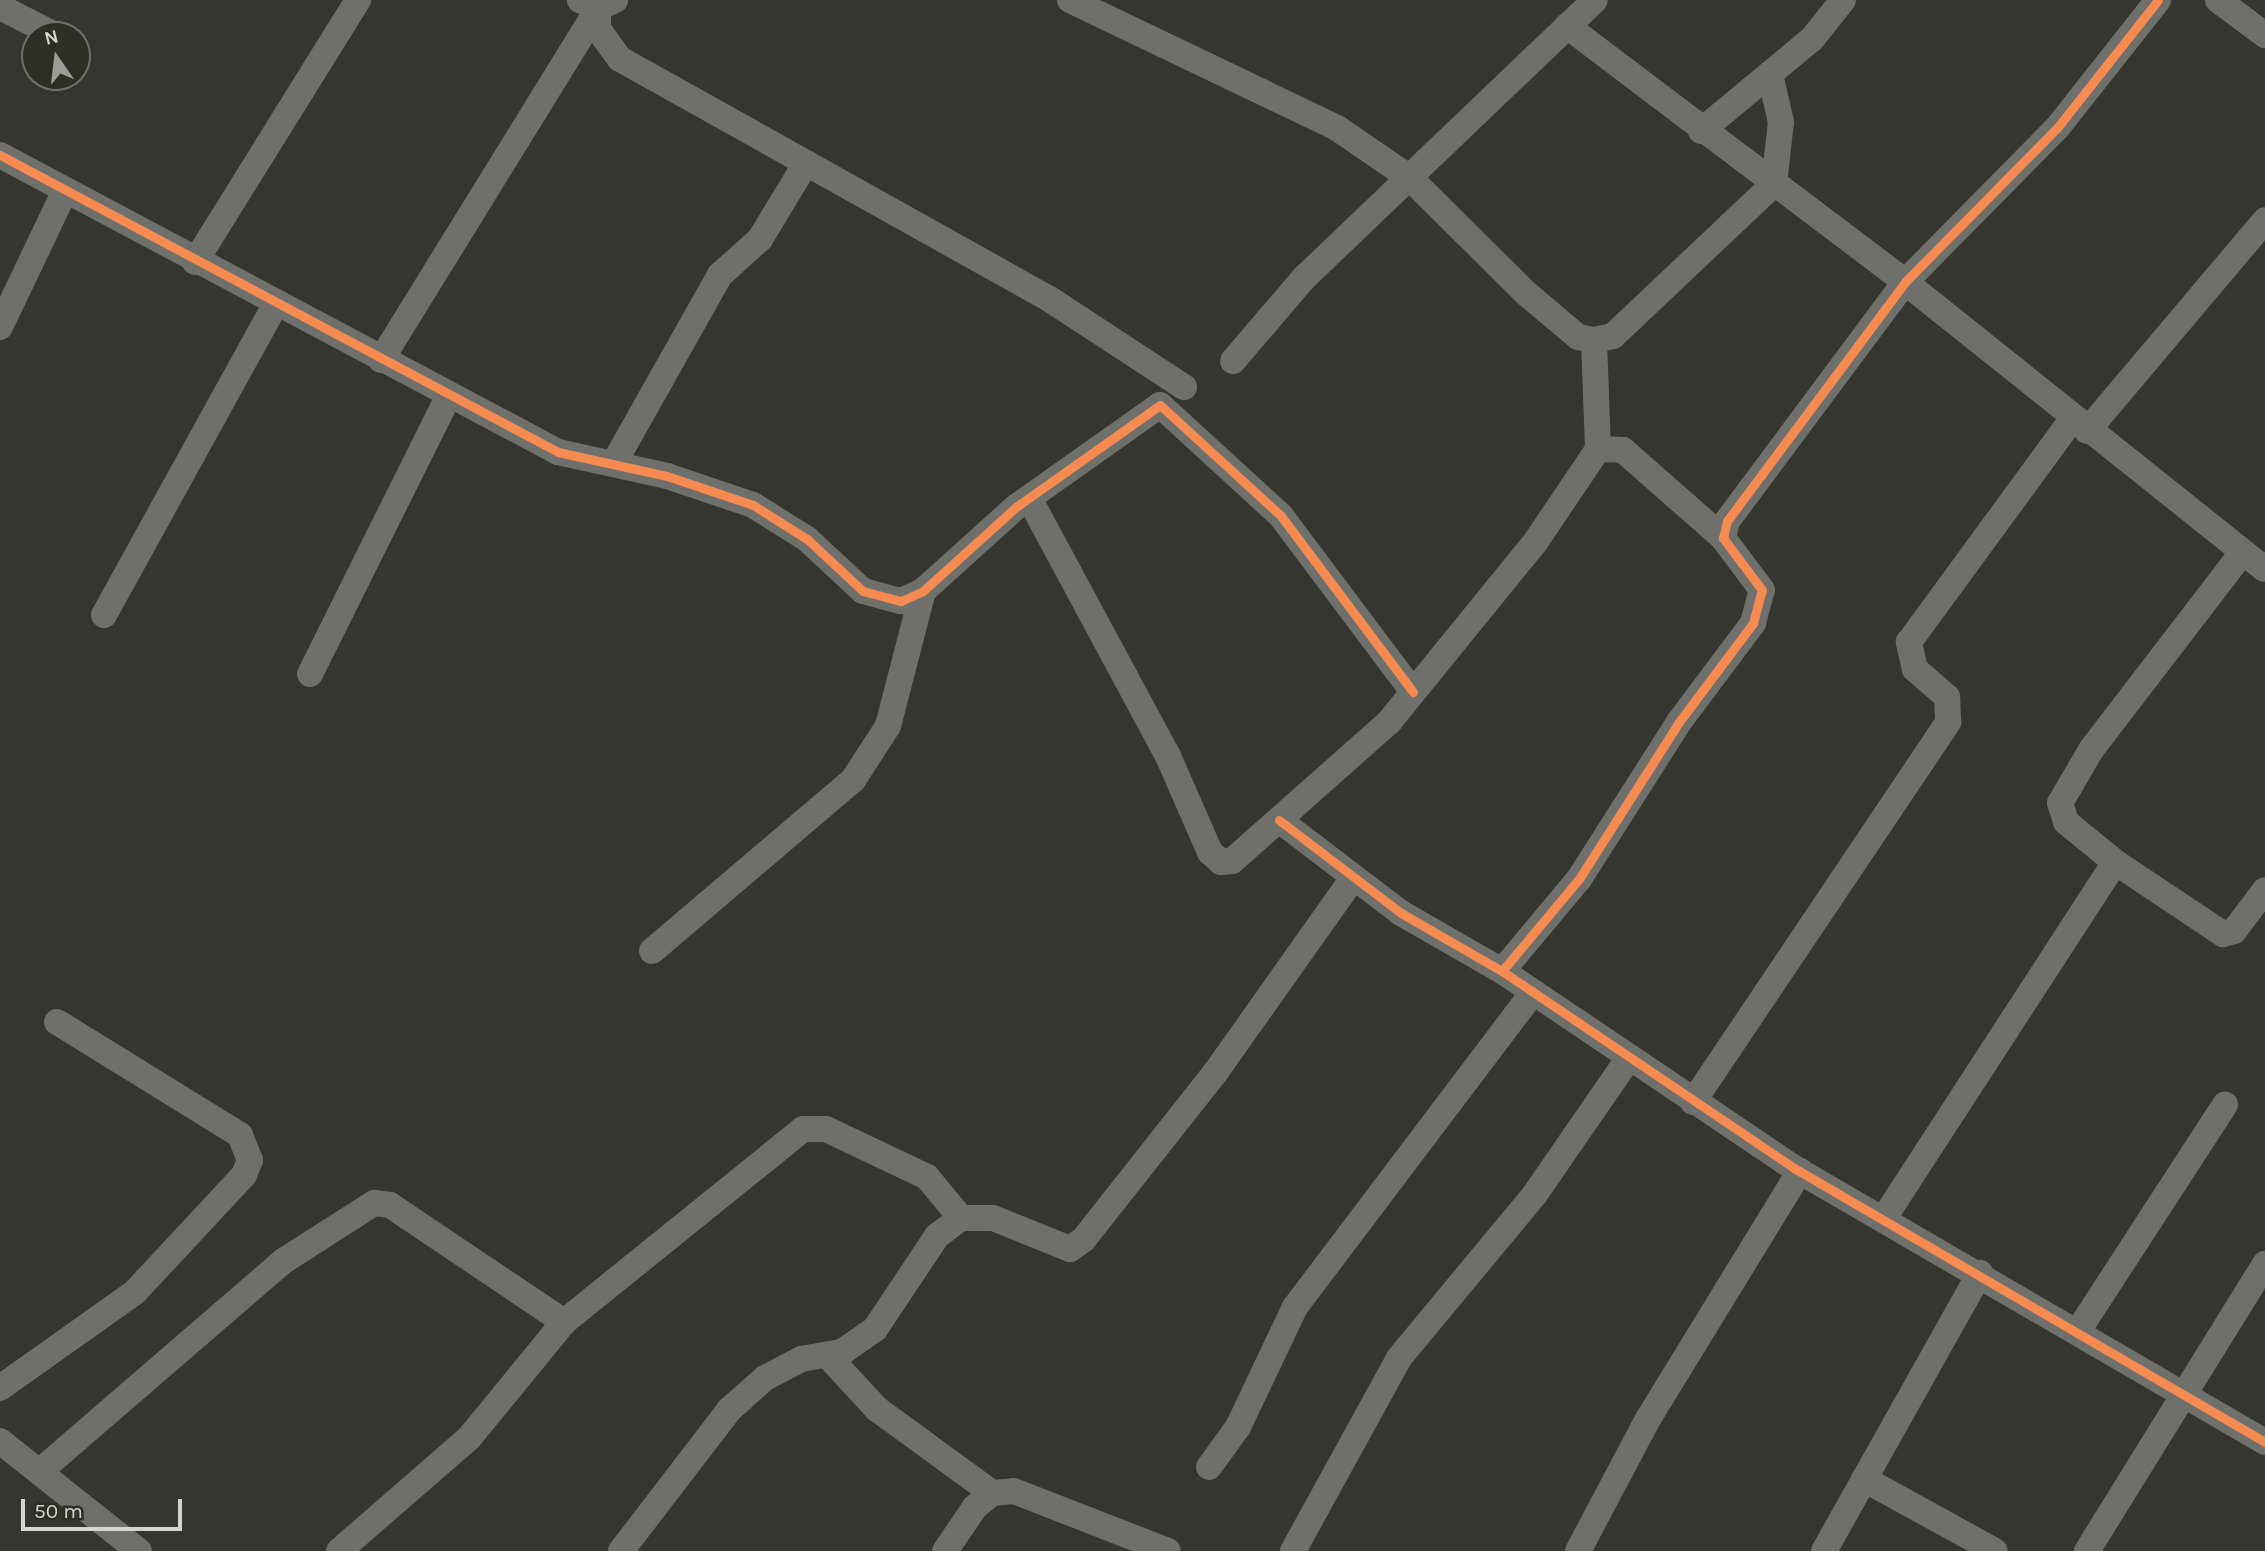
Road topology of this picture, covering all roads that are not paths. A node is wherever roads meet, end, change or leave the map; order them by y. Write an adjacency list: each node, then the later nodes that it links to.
1 (358, 0): 20 (street)
2 (1070, 0): 16 (street)
3 (1595, 0): 10 (street)
4 (1843, 0): 12 (street)
5 (2158, 0): 21 (street)
6 (2218, 0): 11 (street)
7 (598, 3): 15 (street); 25 (street)
8 (0, 7): 9 (street)
9 (28, 21)
10 (1567, 26): 13 (street); 16 (street)
11 (2265, 35)
12 (1770, 74): 13 (street); 17 (street)
13 (1701, 131): 17 (street)
14 (0, 155): 18 (street)
15 (806, 163): 27 (street); 31 (street)
16 (1410, 178): 24 (street); 26 (street)
17 (1774, 184): 21 (street); 24 (street)
18 (65, 191): 20 (street); 23 (street)
19 (2265, 220): 29 (street)
20 (195, 262): 22 (street)
21 (1905, 282): 29 (street); 33 (street)
22 (276, 304): 25 (street); 36 (street)
23 (0, 327)
24 (1594, 340): 30 (street)
25 (381, 360): 28 (street)
26 (1233, 361)
27 (1184, 387)
28 (449, 395): 31 (street); 37 (street)
29 (2079, 425): 34 (street); 48 (street)
30 (1598, 449): 33 (street); 38 (street)
31 (614, 463): 35 (street)
32 (1029, 498): 35 (street); 38 (street); 39 (street)
33 (1723, 538): 44 (street)
34 (2258, 560): 40 (street)
35 (923, 591): 43 (street)
36 (104, 615)
37 (310, 674)
38 (1413, 692): 39 (street)
39 (1279, 820): 41 (street)
40 (2115, 862): 42 (street); 52 (street)
41 (1354, 877): 44 (street); 51 (street)
42 (2265, 890)
43 (652, 951)
44 (1502, 971): 45 (street)
45 (1533, 992): 47 (street); 62 (street)
46 (57, 1022): 58 (street)
47 (1628, 1059): 48 (street); 71 (street)
48 (1693, 1102): 50 (street)
49 (2225, 1105): 56 (street)
50 (1800, 1171): 52 (street); 72 (street)
51 (961, 1217): 55 (street); 57 (street)
52 (1884, 1218): 54 (street)
53 (2265, 1264): 59 (street)
54 (1980, 1273): 56 (street); 64 (street)
55 (564, 1322): 63 (street); 67 (street)
56 (2078, 1331): 59 (street)
57 (827, 1354): 65 (street); 68 (street)
58 (0, 1388)
59 (2182, 1392): 61 (street); 75 (street)
60 (0, 1441): 63 (street)
61 (2265, 1442)
62 (1209, 1467)
63 (39, 1472): 66 (street)
64 (1864, 1479): 73 (street); 74 (street)
65 (992, 1493): 69 (street); 70 (street)
66 (139, 1551)
67 (339, 1551)
68 (621, 1551)
69 (946, 1551)
70 (1168, 1551)
71 (1293, 1551)
72 (1578, 1551)
73 (1824, 1551)
74 (1996, 1551)
75 (2087, 1551)

